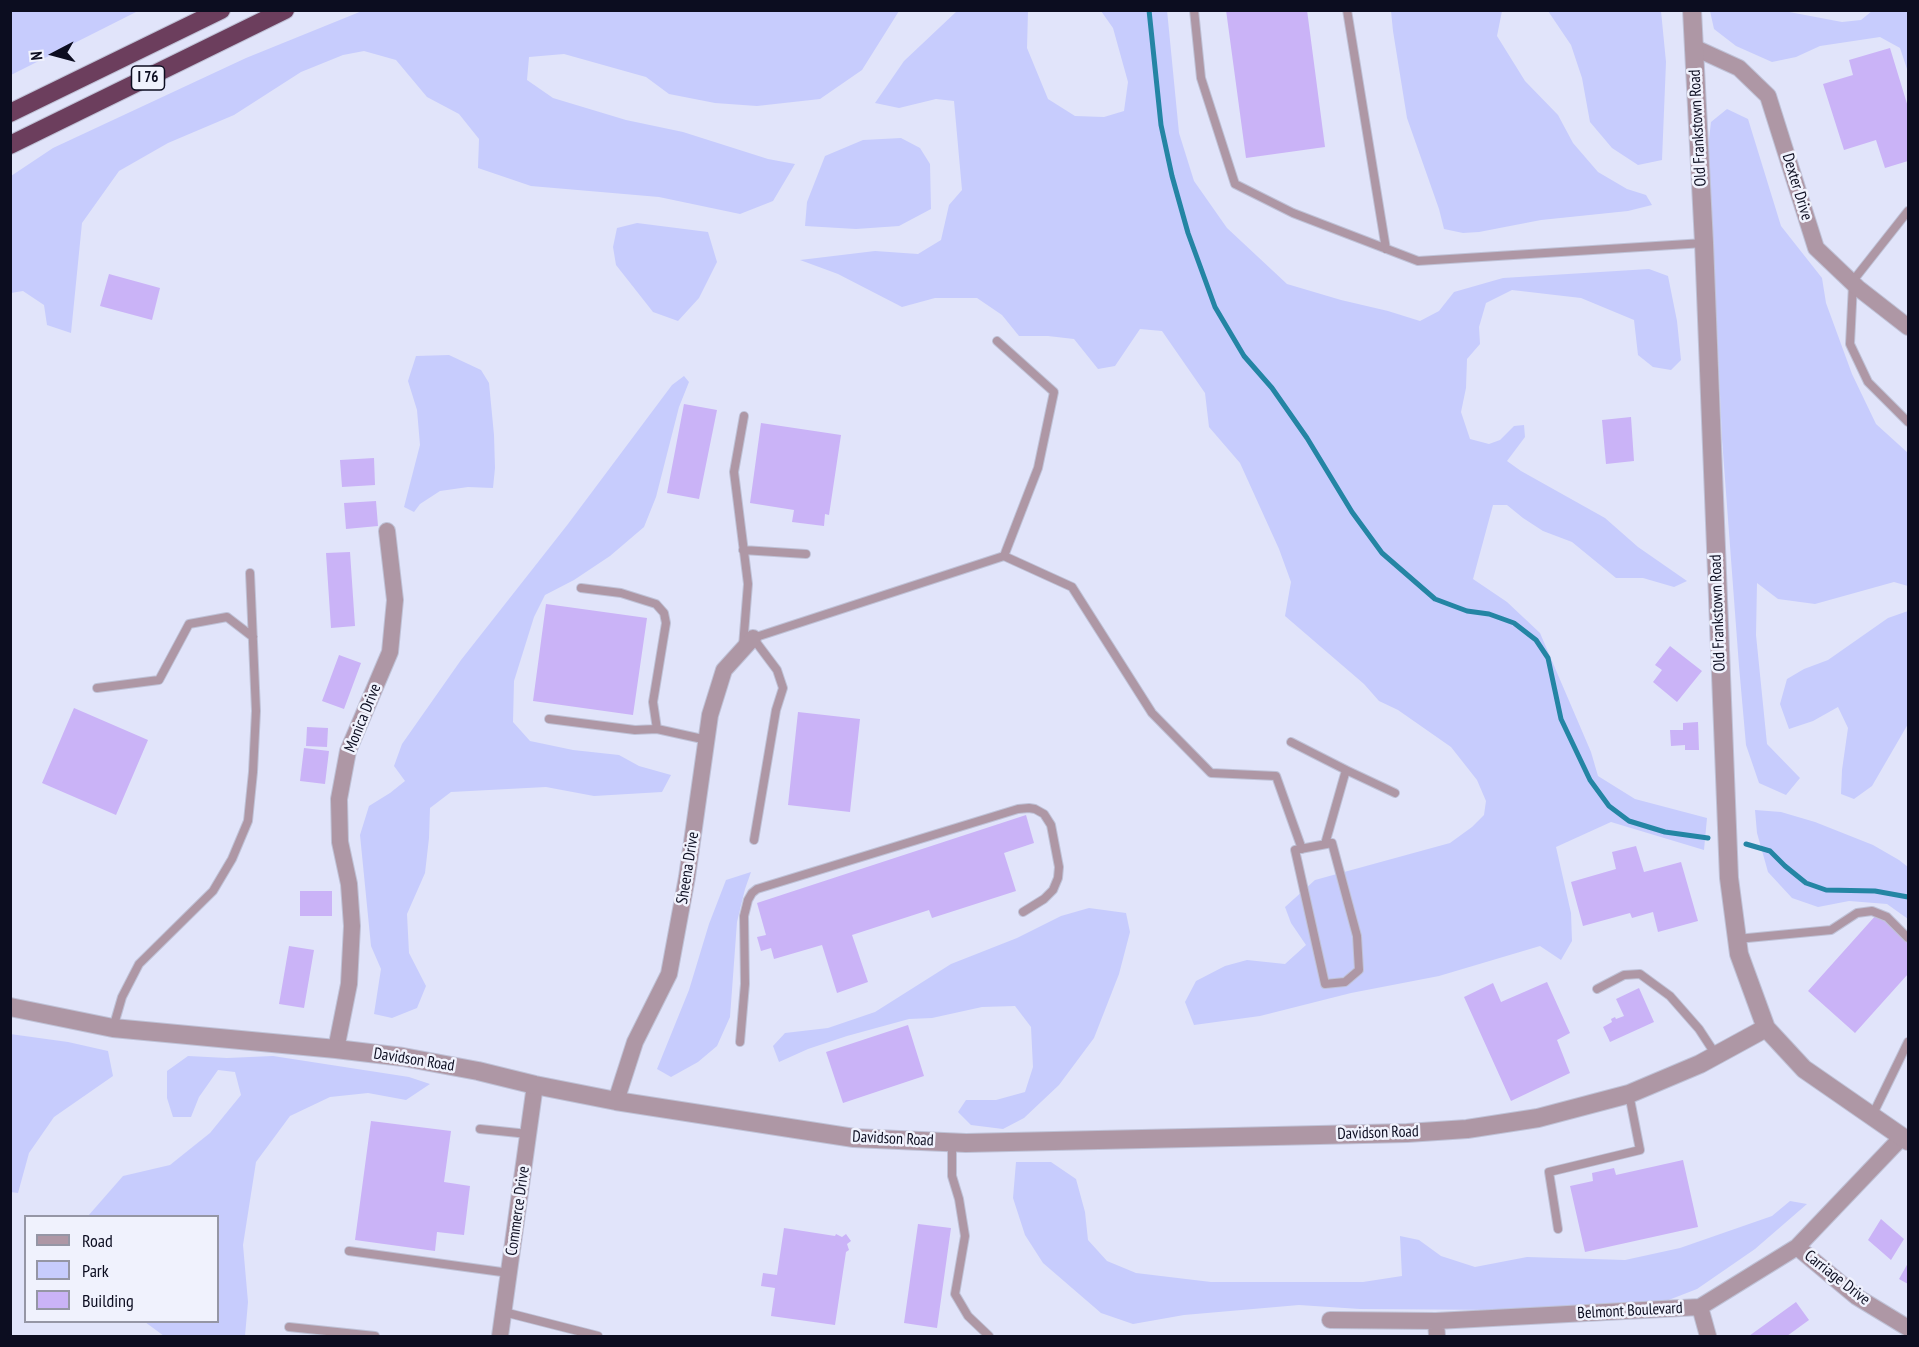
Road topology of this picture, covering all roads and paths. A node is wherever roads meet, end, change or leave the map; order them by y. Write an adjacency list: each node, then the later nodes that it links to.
1 (221, 10): 7 (highway, I 76)
2 (285, 10): 8 (highway, I 76)
3 (1194, 10): 11 (lane)
4 (1347, 10): 11 (lane)
5 (1692, 10): 6 (street, Old Frankstown Road)
6 (1693, 47): 10 (street, Old Frankstown Road); 12 (street, Dexter Drive)
7 (10, 113)
8 (10, 145)
9 (1908, 211): 12 (lane)
10 (1704, 243): 11 (lane); 37 (street, Old Frankstown Road)
11 (1386, 249)
12 (1853, 283): 13 (street, Dexter Drive); 16 (lane)
13 (1908, 327)
14 (997, 341): 20 (lane)
15 (744, 416): 18 (lane)
16 (1908, 422)
17 (387, 531): 44 (street, Monica Drive)
18 (743, 550): 19 (lane); 24 (lane)
19 (806, 554)
20 (1004, 556): 24 (lane); 34 (lane)
21 (250, 573): 23 (lane)
22 (581, 588): 27 (lane)
23 (253, 637): 25 (lane); 40 (lane)
24 (748, 644): 28 (street, Sheena Drive); 32 (lane)
25 (97, 688)
26 (549, 719): 27 (lane)
27 (657, 729): 28 (lane)
28 (707, 740): 48 (street, Sheena Drive)
29 (1291, 742): 30 (lane)
30 (1346, 770): 31 (lane); 33 (lane)
31 (1395, 793)
32 (754, 840)
33 (1325, 844): 34 (lane); 34 (lane)
34 (1302, 849)
35 (1023, 912): 42 (lane)
36 (1908, 938): 37 (lane)
37 (1737, 939): 41 (street, Old Frankstown Road)
38 (1597, 989): 45 (lane)
39 (10, 1007): 40 (street, Davidson Road)
40 (113, 1028): 44 (street, Davidson Road)
41 (1766, 1028): 45 (street, Davidson Road); 49 (street, Old Frankstown Road)
42 (740, 1041)
43 (1908, 1042): 49 (lane)
44 (336, 1049): 46 (street, Davidson Road)
45 (1716, 1055): 47 (street, Davidson Road)
46 (535, 1085): 48 (street, Davidson Road); 51 (street, Commerce Drive)
47 (1629, 1094): 53 (street, Davidson Road); 54 (lane)
48 (616, 1101): 53 (street, Davidson Road)
49 (1872, 1116): 52 (street, Old Frankstown Road)
50 (480, 1129): 51 (lane)
51 (528, 1134): 57 (street, Commerce Drive)
52 (1905, 1139): 55 (street, Belmont Boulevard)
53 (952, 1143): 69 (lane)
54 (1558, 1229)
55 (1797, 1247): 58 (street, Belmont Boulevard); 63 (street, Carriage Drive)
56 (349, 1251): 57 (lane)
57 (509, 1274): 59 (street, Commerce Drive)
58 (1700, 1307): 64 (street, Belmont Boulevard); 70 (street)
59 (504, 1312): 61 (lane); 66 (street, Commerce Drive)
60 (1330, 1320): 64 (street, Belmont Boulevard)
61 (554, 1325): 67 (lane); 68 (lane)
62 (290, 1327): 65 (lane)
63 (1908, 1328)
64 (1436, 1329)
65 (375, 1336)
66 (501, 1336)
67 (554, 1336)
68 (598, 1336)
69 (989, 1336)
70 (1708, 1336)

